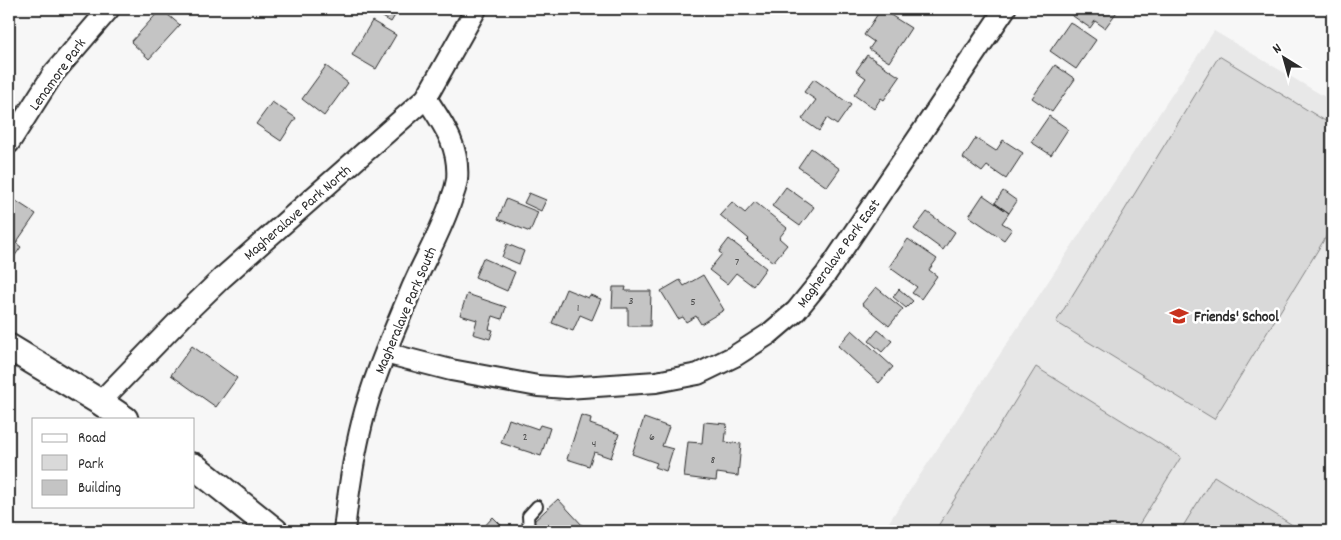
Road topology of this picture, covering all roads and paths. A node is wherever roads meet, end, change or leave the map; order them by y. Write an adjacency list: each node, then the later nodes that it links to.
1 (109, 9): 5 (street, Lenamore Park)
2 (476, 9): 4 (street, Magheralave Park North)
3 (1005, 9): 7 (street, Magheralave Park East)
4 (426, 98): 7 (street, Magheralave Park South); 8 (street, Magheralave Park North)
5 (9, 143)
6 (9, 346): 8 (street)
7 (385, 353): 13 (street, Magheralave Park South)
8 (100, 402): 9 (street)
9 (123, 418)
10 (195, 467): 12 (street)
11 (537, 506): 14 (lane)
12 (274, 531)
13 (344, 531)
14 (529, 531)

